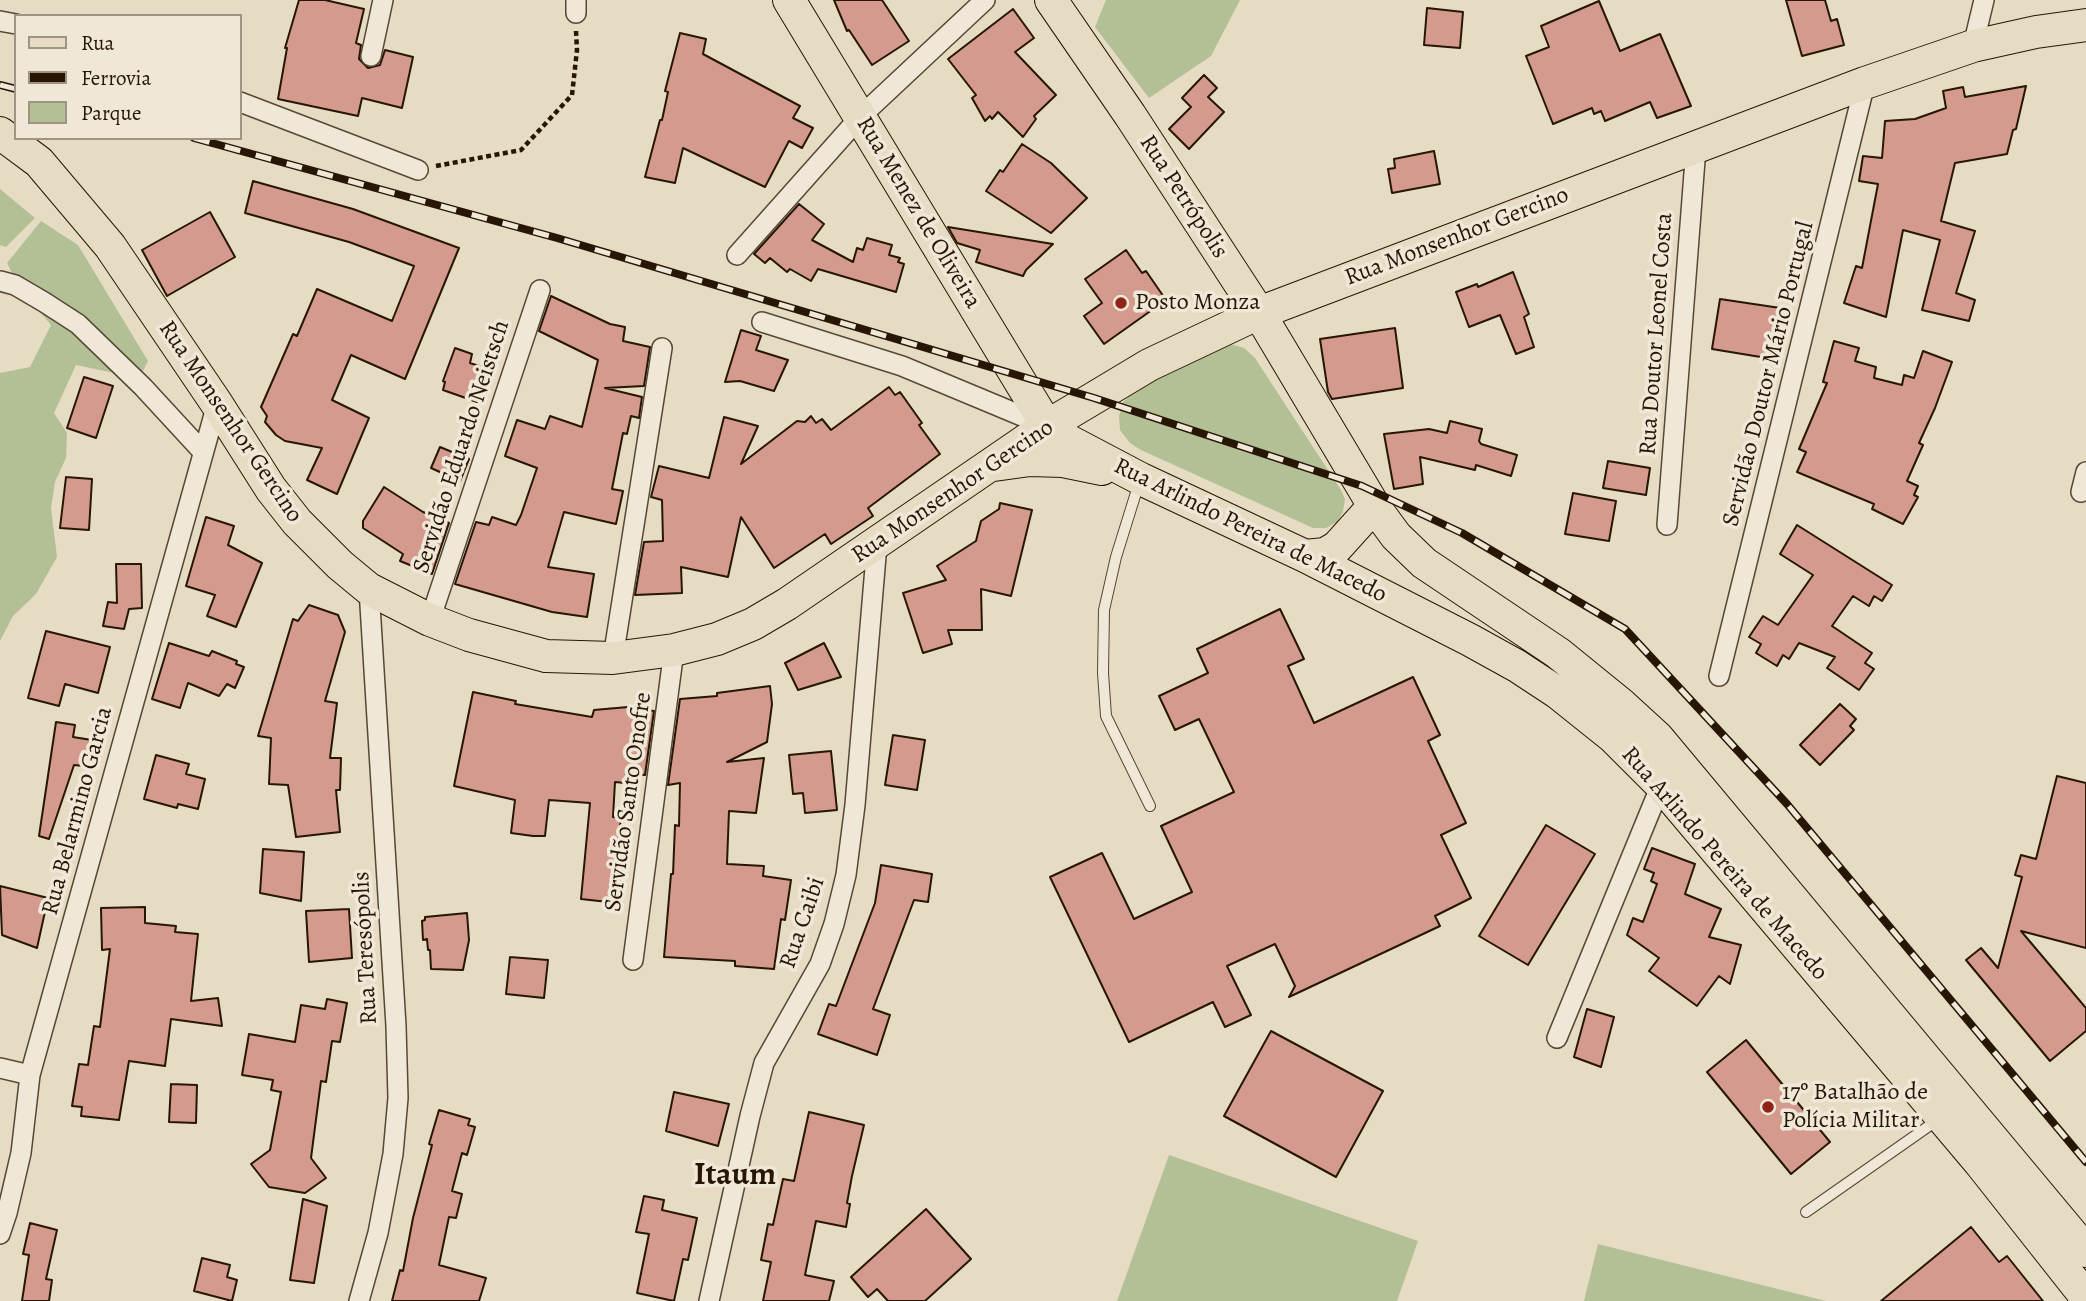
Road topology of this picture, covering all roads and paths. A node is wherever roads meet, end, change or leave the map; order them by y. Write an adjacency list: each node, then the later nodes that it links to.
1 (383, 0): 9 (street)
2 (789, 0): 12 (main road, Rua Menez de Oliveira)
3 (985, 0): 12 (street)
4 (1051, 0): 19 (main road, Rua Petrópolis)
5 (1984, 0): 8 (street)
6 (576, 6): 15 (path)
7 (2086, 25): 8 (main road, Rua Monsenhor Gercino)
8 (1973, 46): 10 (main road, Rua Monsenhor Gercino)
9 (371, 56)
10 (1865, 83): 14 (main road, Rua Monsenhor Gercino); 37 (street, Servidão Doutor Mário Portugal)
11 (242, 103): 15 (street)
12 (860, 117): 16 (street); 23 (main road, Rua Menez de Oliveira)
13 (0, 133): 22 (main road, Rua Monsenhor Gercino)
14 (1696, 147): 19 (main road, Rua Monsenhor Gercino); 30 (street, Rua Doutor Leonel Costa)
15 (418, 170)
16 (737, 255)
17 (0, 281): 24 (street)
18 (540, 290): 34 (street, Servidão Eduardo Neistsch)
19 (1259, 313): 23 (main road, Rua Monsenhor Gercino); 29 (main road, Rua Petrópolis)
20 (762, 322): 23 (street)
21 (662, 348): 36 (street)
22 (217, 404): 24 (street, Rua Belarmino Garcia); 33 (main road, Rua Monsenhor Gercino)
23 (1047, 426): 25 (main road, Rua Monsenhor Gercino); 27 (main road, Rua Arlindo Pereira de Macedo)
24 (203, 452): 43 (street, Rua Belarmino Garcia)
25 (989, 466): 27 (main road); 31 (main road, Rua Monsenhor Gercino)
26 (2086, 472): 28 (street)
27 (1141, 479): 32 (main road, Rua Arlindo Pereira de Macedo); 39 (lane)
28 (2081, 492)
29 (1374, 506): 32 (main road); 44 (main road, Rua Arlindo Pereira de Macedo)
30 (1667, 525)
31 (877, 544): 35 (main road, Rua Monsenhor Gercino); 50 (street, Rua Caibi)
32 (1305, 556): 38 (main road, Rua Arlindo Pereira de Macedo)
33 (369, 589): 34 (main road, Rua Monsenhor Gercino); 49 (street, Rua Teresópolis)
34 (430, 620): 36 (main road, Rua Monsenhor Gercino)
35 (674, 650): 36 (main road, Rua Monsenhor Gercino); 40 (street, Servidão Santo Onofre)
36 (613, 658)
37 (1719, 676)
38 (1661, 785): 41 (street); 44 (main road, Rua Arlindo Pereira de Macedo)
39 (1150, 806)
40 (633, 960)
41 (1557, 1038)
42 (0, 1068): 43 (street)
43 (30, 1075): 46 (street, Rua Belarmino Garcia)
44 (1952, 1110): 45 (lane); 47 (main road, Rua Arlindo Pereira de Macedo); 48 (main road, Rua Arlindo Pereira de Macedo)
45 (1806, 1212)
46 (0, 1234)
47 (2086, 1251)
48 (2086, 1297)
49 (359, 1301)
50 (709, 1301)

